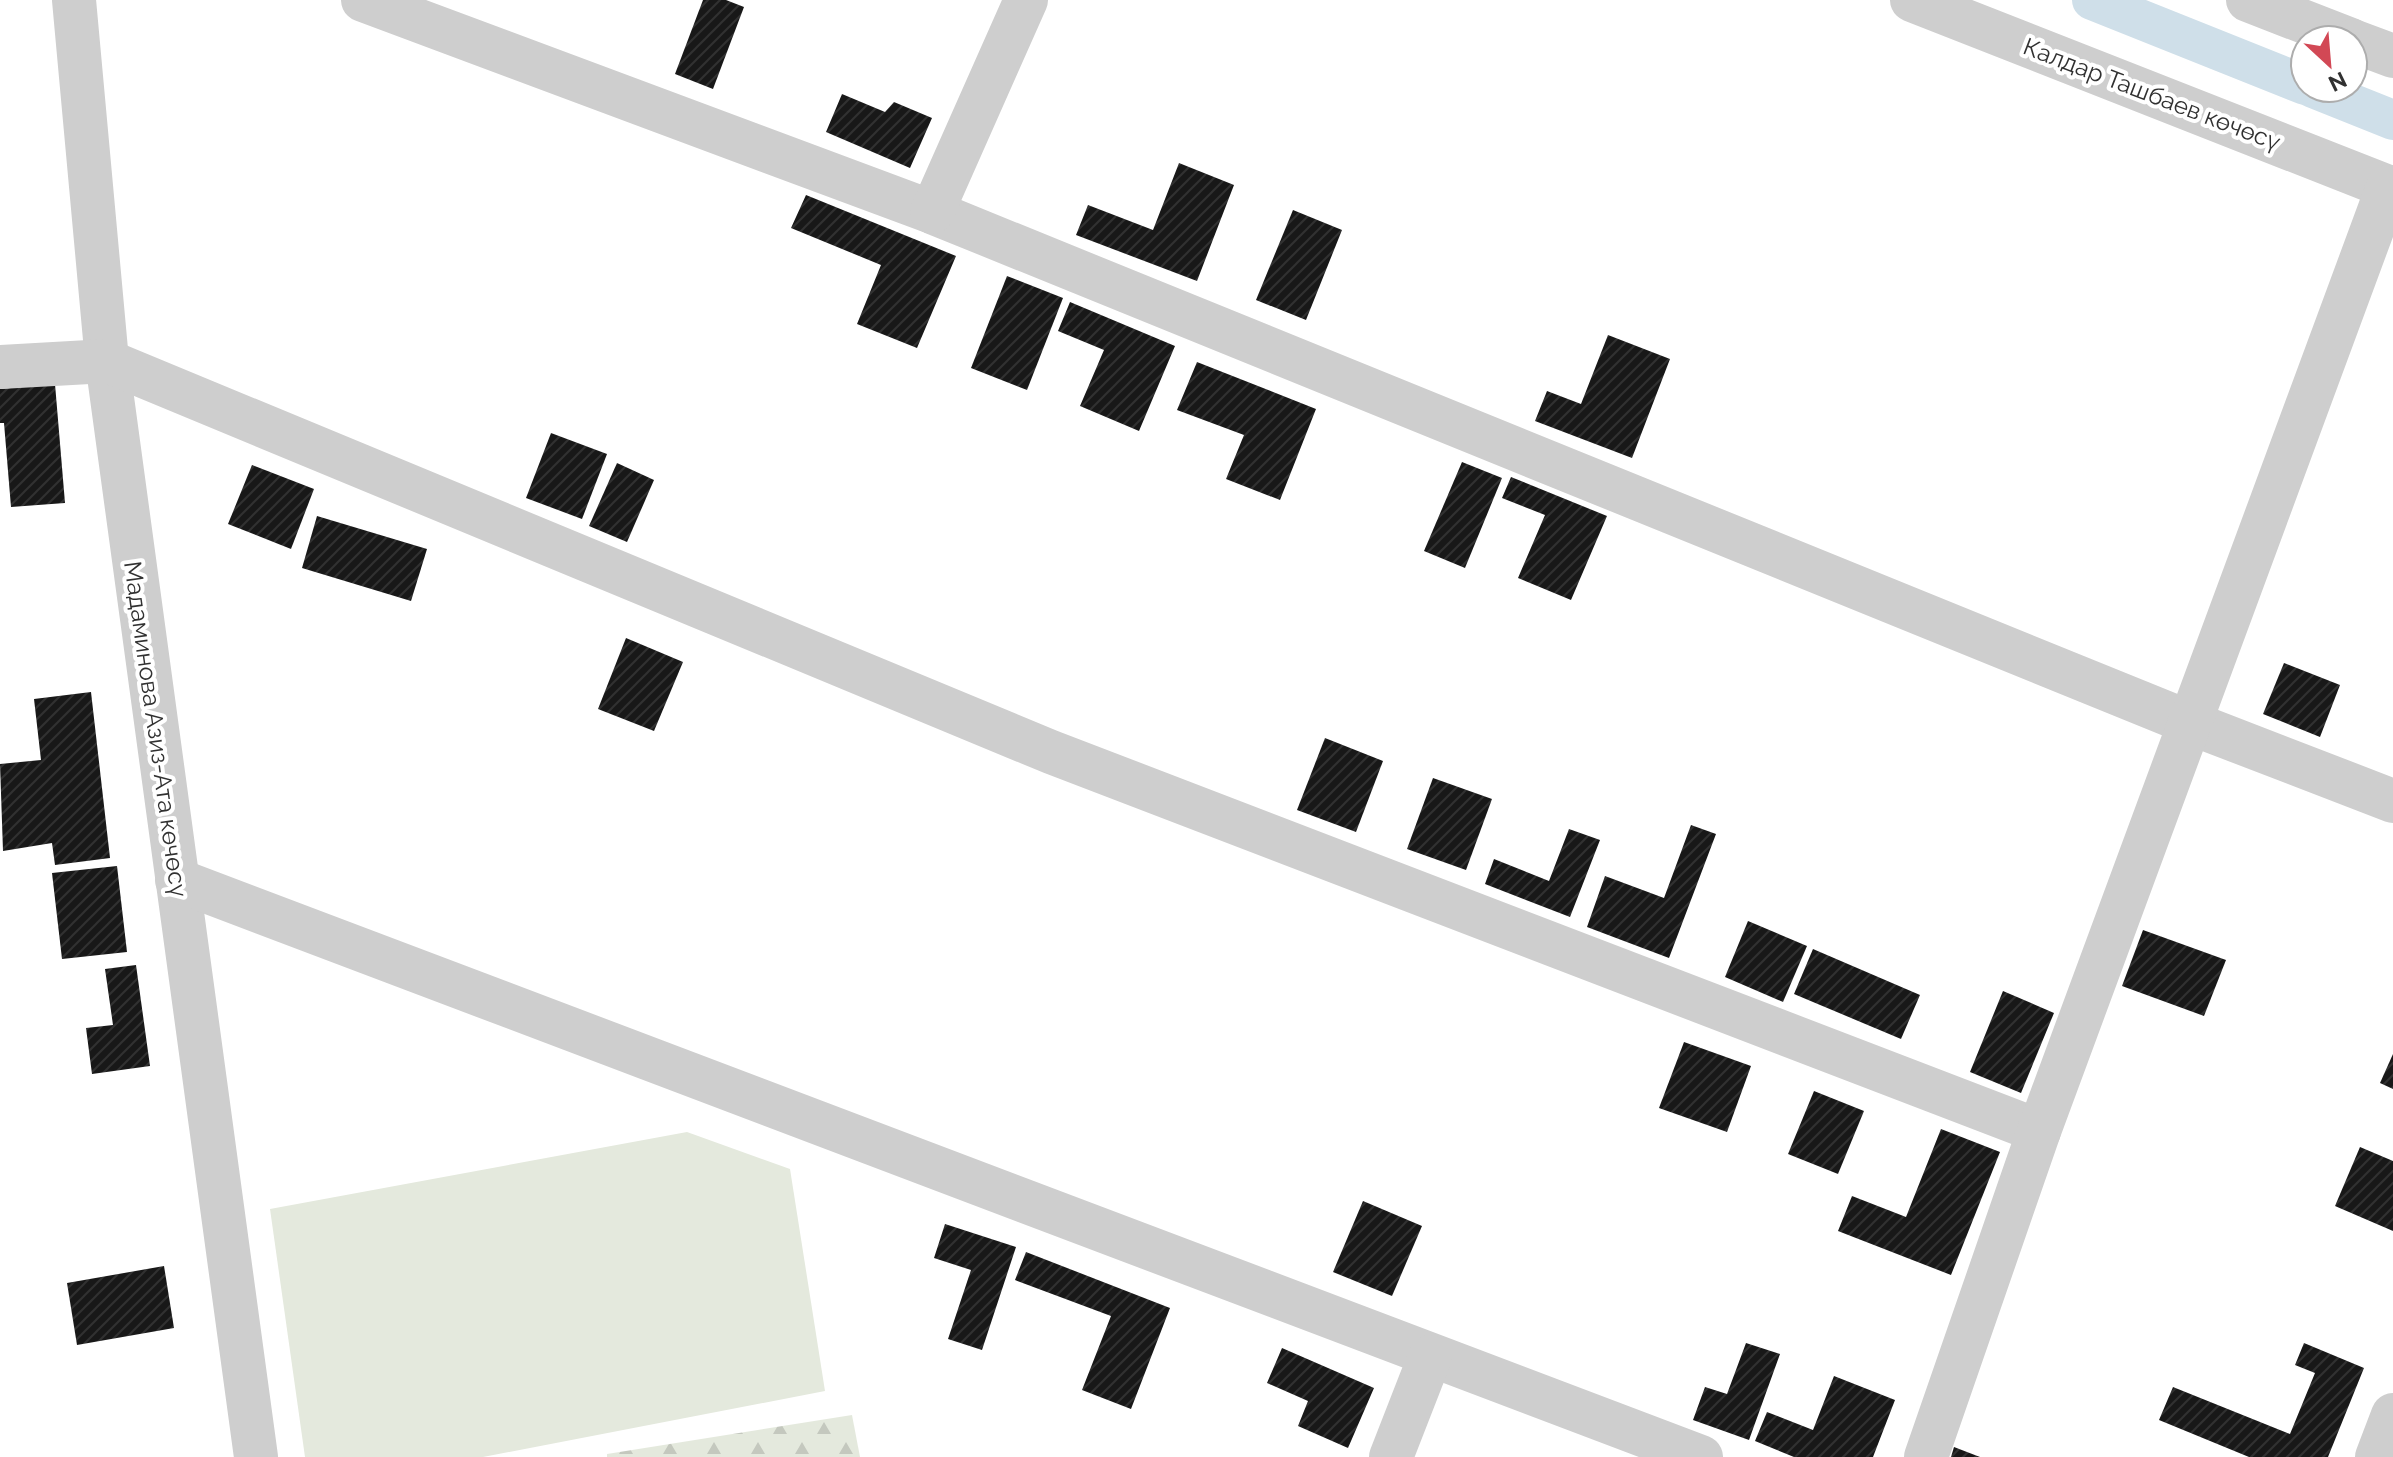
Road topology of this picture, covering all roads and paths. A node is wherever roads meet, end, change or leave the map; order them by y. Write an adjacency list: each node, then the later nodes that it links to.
1 (74, 0): 11 (street, Мадаминова Азиз-Ата көчөсү)
2 (363, 0): 10 (street)
3 (1026, 0): 10 (street)
4 (1912, 0): 9 (street, Калдар Ташбаев көчөсү)
5 (2248, 0): 6 (street)
6 (2310, 24)
7 (2369, 47): 8 (street)
8 (2393, 56)
9 (2390, 188): 13 (street)
10 (932, 212): 13 (street)
11 (107, 361): 12 (street); 15 (street, Мадаминова Азиз-Ата көчөсү); 16 (street)
12 (0, 367)
13 (2188, 722): 14 (street); 16 (street)
14 (2393, 801)
15 (177, 880): 17 (street); 19 (street, Мадаминова Азиз-Ата көчөсү)
16 (2039, 1131): 22 (street)
17 (1430, 1357): 20 (street); 21 (street)
18 (2393, 1415): 23 (street)
19 (256, 1457)
20 (1391, 1457)
21 (1701, 1457)
22 (1926, 1457)
23 (2377, 1457)

